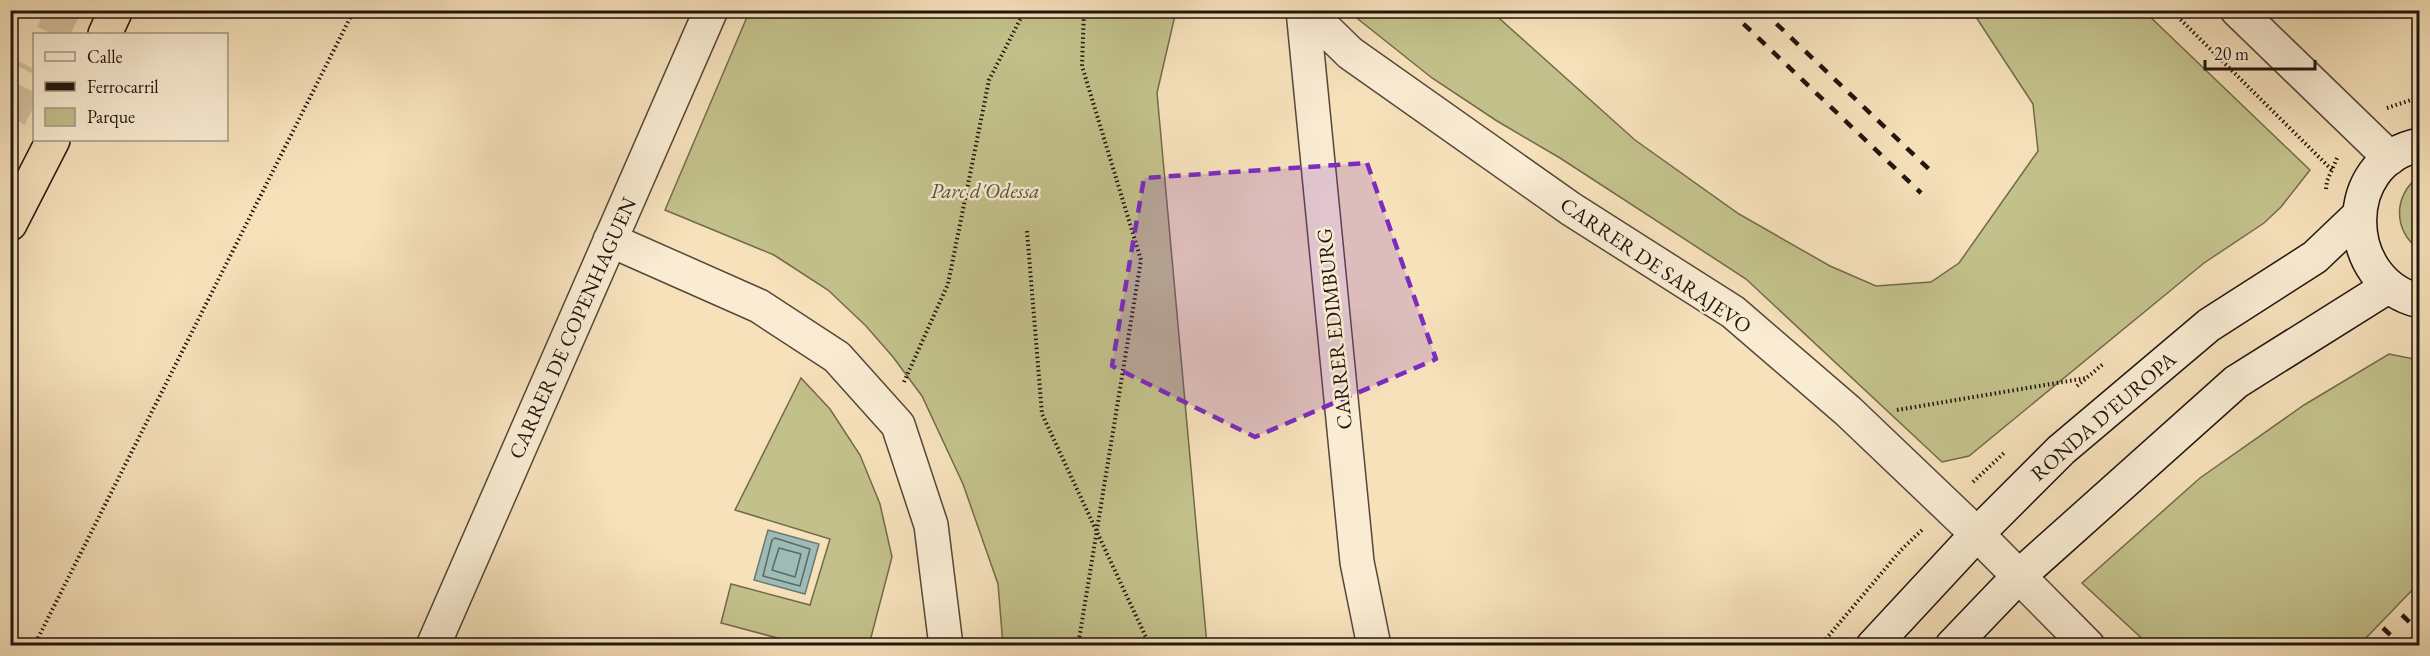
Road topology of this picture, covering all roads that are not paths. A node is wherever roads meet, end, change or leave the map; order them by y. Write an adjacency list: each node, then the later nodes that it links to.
1 (117, 10): 5 (highway)
2 (711, 10): 11 (street, CARRER DE COPENHAGUEN)
3 (1304, 10): 14 (street, CARRER DE SARAJEVO); 18 (street, CARRER EDIMBURG)
4 (2237, 10): 8 (street)
5 (106, 33)
6 (52, 141): 10 (highway)
7 (2420, 145): 8 (street, RONDA D'EUROPA)
8 (2390, 158): 9 (street, RONDA D'EUROPA)
9 (2358, 216): 12 (street, RONDA D'EUROPA); 14 (street, RONDA D'EUROPA)
10 (10, 224)
11 (610, 240): 16 (street, CARRER DE COPENHAGUEN); 17 (street)
12 (2389, 286): 13 (street, RONDA D'EUROPA); 15 (street)
13 (2420, 301)
14 (1977, 534): 15 (street, CARRER DE SARAJEVO); 19 (street, RONDA D'EUROPA)
15 (2018, 577): 20 (street); 21 (street, CARRER DE SARAJEVO)
16 (433, 645)
17 (946, 645)
18 (1374, 645)
19 (1873, 645)
20 (1952, 645)
21 (2088, 645)

